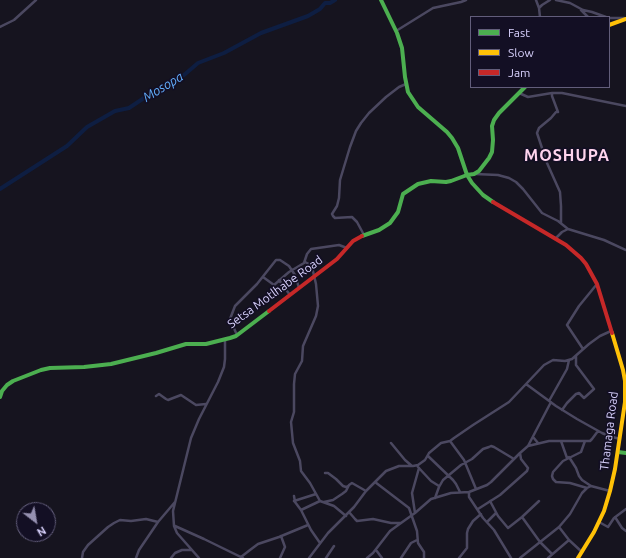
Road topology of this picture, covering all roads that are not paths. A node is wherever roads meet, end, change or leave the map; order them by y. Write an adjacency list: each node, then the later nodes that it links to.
1 (36, 0): 17 (street)
2 (381, 0): 18 (street, Thamaga Road)
3 (466, 0): 18 (street)
4 (536, 0): 9 (street)
5 (550, 0): 9 (street)
6 (556, 0): 7 (street)
7 (561, 0): 8 (street)
8 (569, 1): 10 (street)
9 (539, 8): 11 (street)
10 (581, 10): 12 (street); 13 (street)
11 (540, 16)
12 (587, 16)
13 (602, 16)
14 (610, 18): 15 (street)
15 (626, 18): 16 (street)
16 (610, 25)
17 (0, 27)
18 (396, 31): 19 (street, Thamaga Road)
19 (406, 84): 25 (street, Thamaga Road); 28 (street)
20 (524, 88): 21 (street)
21 (519, 93): 22 (street); 24 (street)
22 (552, 93): 23 (street); 26 (street)
23 (626, 106)
24 (474, 174): 25 (street, Setsa Motlhabe Road); 26 (street)
25 (467, 175): 28 (street, Setsa Motlhabe Road); 29 (street, Thamaga Road)
26 (561, 223): 27 (street)
27 (568, 229): 29 (street); 31 (street)
28 (365, 236): 30 (street, Setsa Motlhabe Road)
29 (556, 238): 37 (street, Thamaga Road)
30 (347, 248): 32 (street); 35 (street, Setsa Motlhabe Road)
31 (626, 250)
32 (305, 262): 33 (street); 35 (street)
33 (292, 270): 34 (street); 36 (street); 38 (street)
34 (263, 277): 36 (street); 41 (street)
35 (315, 277): 38 (street, Setsa Motlhabe Road); 81 (street)
36 (280, 280): 39 (street)
37 (597, 284): 40 (street, Thamaga Road); 43 (street)
38 (299, 289): 39 (street, Setsa Motlhabe Road)
39 (290, 296): 41 (street, Setsa Motlhabe Road)
40 (611, 331): 43 (street); 54 (street, Thamaga Road)
41 (237, 335): 42 (street, Setsa Motlhabe Road)
42 (225, 339): 48 (street, Setsa Motlhabe Road); 50 (street)
43 (583, 349): 44 (street)
44 (576, 356): 45 (street); 51 (street)
45 (569, 360): 46 (street); 49 (street)
46 (526, 384): 49 (street); 55 (street)
47 (156, 396): 50 (street)
48 (0, 397)
49 (550, 402): 51 (street); 53 (street)
50 (206, 404): 86 (street)
51 (562, 410): 52 (street)
52 (598, 431): 54 (street); 57 (street)
53 (533, 437): 59 (street); 60 (street)
54 (620, 439): 62 (street, Thamaga Road)
55 (450, 441): 64 (street); 67 (street)
56 (561, 441): 57 (street); 59 (street); 65 (street)
57 (585, 441): 65 (street)
58 (391, 443): 68 (street)
59 (538, 443): 60 (street)
60 (528, 446): 61 (street)
61 (520, 452): 66 (street); 89 (street)
62 (618, 452): 63 (street); 80 (street, Thamaga Road)
63 (626, 453)
64 (428, 456): 68 (street); 70 (street)
65 (568, 458): 74 (street); 75 (street)
66 (514, 459): 67 (street); 76 (street)
67 (464, 462): 70 (street); 76 (street)
68 (416, 467): 71 (street); 73 (street); 95 (street)
69 (324, 473): 72 (street)
70 (449, 475): 73 (street); 78 (street)
71 (375, 482): 77 (street); 99 (street)
72 (349, 485): 77 (street); 83 (street)
73 (439, 486): 84 (street)
74 (591, 486): 75 (street); 80 (street)
75 (587, 488): 108 (street)
76 (476, 489): 79 (street)
77 (366, 491): 94 (street)
78 (460, 492): 79 (street); 84 (street)
79 (469, 492): 91 (street)
80 (610, 492): 104 (street, Thamaga Road)
81 (316, 494): 85 (street); 88 (street)
82 (294, 496): 85 (street)
83 (337, 497): 88 (street); 90 (street)
84 (435, 498): 95 (street)
85 (294, 500): 93 (street)
86 (175, 501): 102 (street); 107 (street)
87 (539, 501): 100 (street)
88 (322, 502): 90 (street); 93 (street)
89 (490, 502): 91 (street); 96 (street)
90 (334, 506): 98 (street)
91 (478, 509): 97 (street)
92 (626, 509): 101 (street)
93 (301, 510): 106 (street)
94 (349, 512): 98 (street); 105 (street)
95 (415, 513): 99 (street)
96 (496, 513): 100 (street); 103 (street)
97 (481, 514): 103 (street); 132 (street)
98 (346, 516): 114 (street)
99 (411, 516): 105 (street); 111 (street)
100 (522, 517): 113 (street)
101 (615, 517): 104 (street); 109 (street)
102 (158, 522): 120 (street); 121 (street)
103 (486, 522): 133 (street)
104 (599, 522): 118 (street, Thamaga Road)
105 (401, 523): 117 (street)
106 (308, 525): 110 (street); 114 (street)
107 (174, 526): 116 (street); 124 (street)
108 (559, 527): 112 (street); 113 (street)
109 (626, 530)
110 (281, 536): 124 (street); 125 (street)
111 (418, 540): 130 (street); 131 (street)
112 (569, 540): 118 (street); 119 (street)
113 (540, 542): 119 (street); 134 (street)
114 (320, 543): 126 (street)
115 (334, 546): 127 (street)
116 (192, 550): 122 (street); 123 (street)
117 (376, 550): 128 (street); 129 (street)
118 (583, 552): 136 (street, Thamaga Road)
119 (552, 554): 135 (street)
120 (82, 558)
121 (136, 558)
122 (171, 558)
123 (199, 558)
124 (242, 558)
125 (280, 558)
126 (309, 558)
127 (326, 558)
128 (367, 558)
129 (382, 558)
130 (401, 558)
131 (424, 558)
132 (459, 558)
133 (511, 558)
134 (520, 558)
135 (548, 558)
136 (578, 558)

